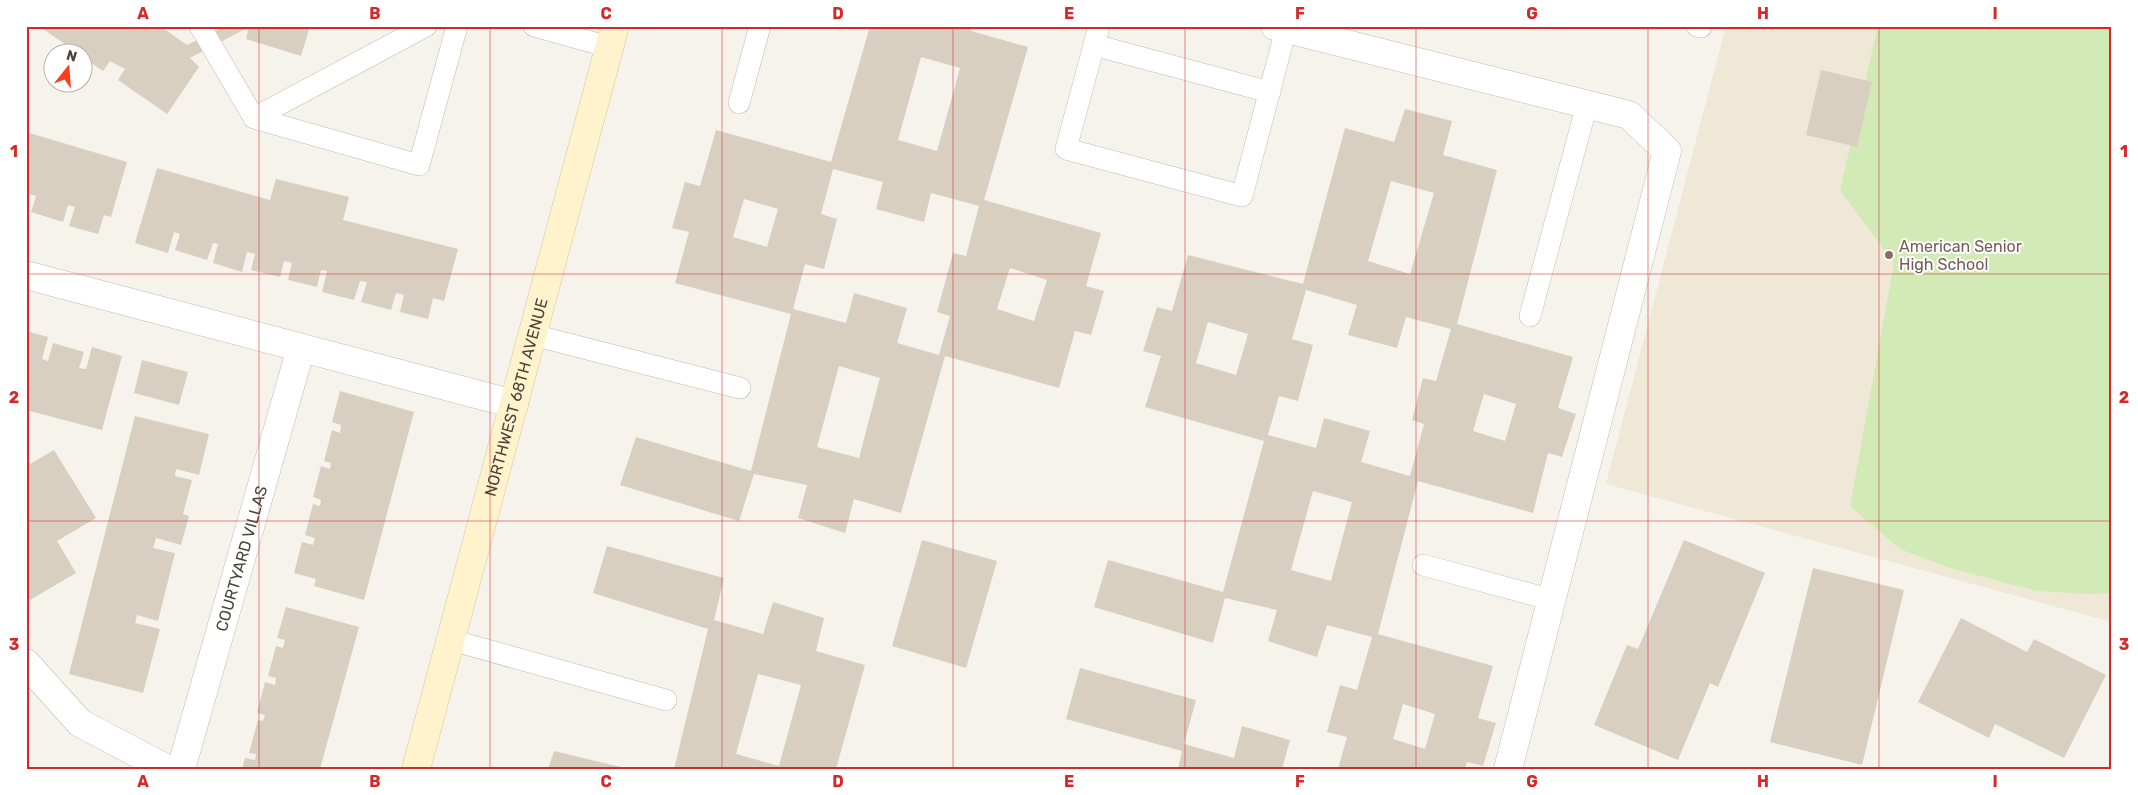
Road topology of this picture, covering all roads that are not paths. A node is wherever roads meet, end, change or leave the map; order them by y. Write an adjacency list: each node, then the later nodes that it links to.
1 (200, 26): 12 (lane)
2 (426, 26): 12 (lane)
3 (457, 26): 12 (lane)
4 (534, 26): 7 (lane)
5 (760, 26): 10 (lane)
6 (1281, 28): 9 (lane); 11 (street)
7 (612, 36): 15 (street, NORTHWEST 68TH AVENUE)
8 (1096, 36): 9 (lane); 9 (lane)
9 (1270, 92)
10 (739, 103)
11 (1587, 104): 14 (lane); 20 (street)
12 (254, 118)
13 (26, 274): 16 (street)
14 (1530, 316)
15 (533, 335): 17 (lane); 18 (street, NORTHWEST 68TH AVENUE)
16 (301, 348): 18 (street); 25 (street, COURTYARD VILLAS)
17 (740, 388)
18 (514, 404): 21 (street, NORTHWEST 68TH AVENUE)
19 (1423, 565): 20 (lane)
20 (1552, 600): 27 (street)
21 (450, 640): 23 (lane); 26 (street, NORTHWEST 68TH AVENUE)
22 (26, 663): 24 (street)
23 (666, 700)
24 (167, 769)
25 (181, 769)
26 (416, 769)
27 (1508, 769)

